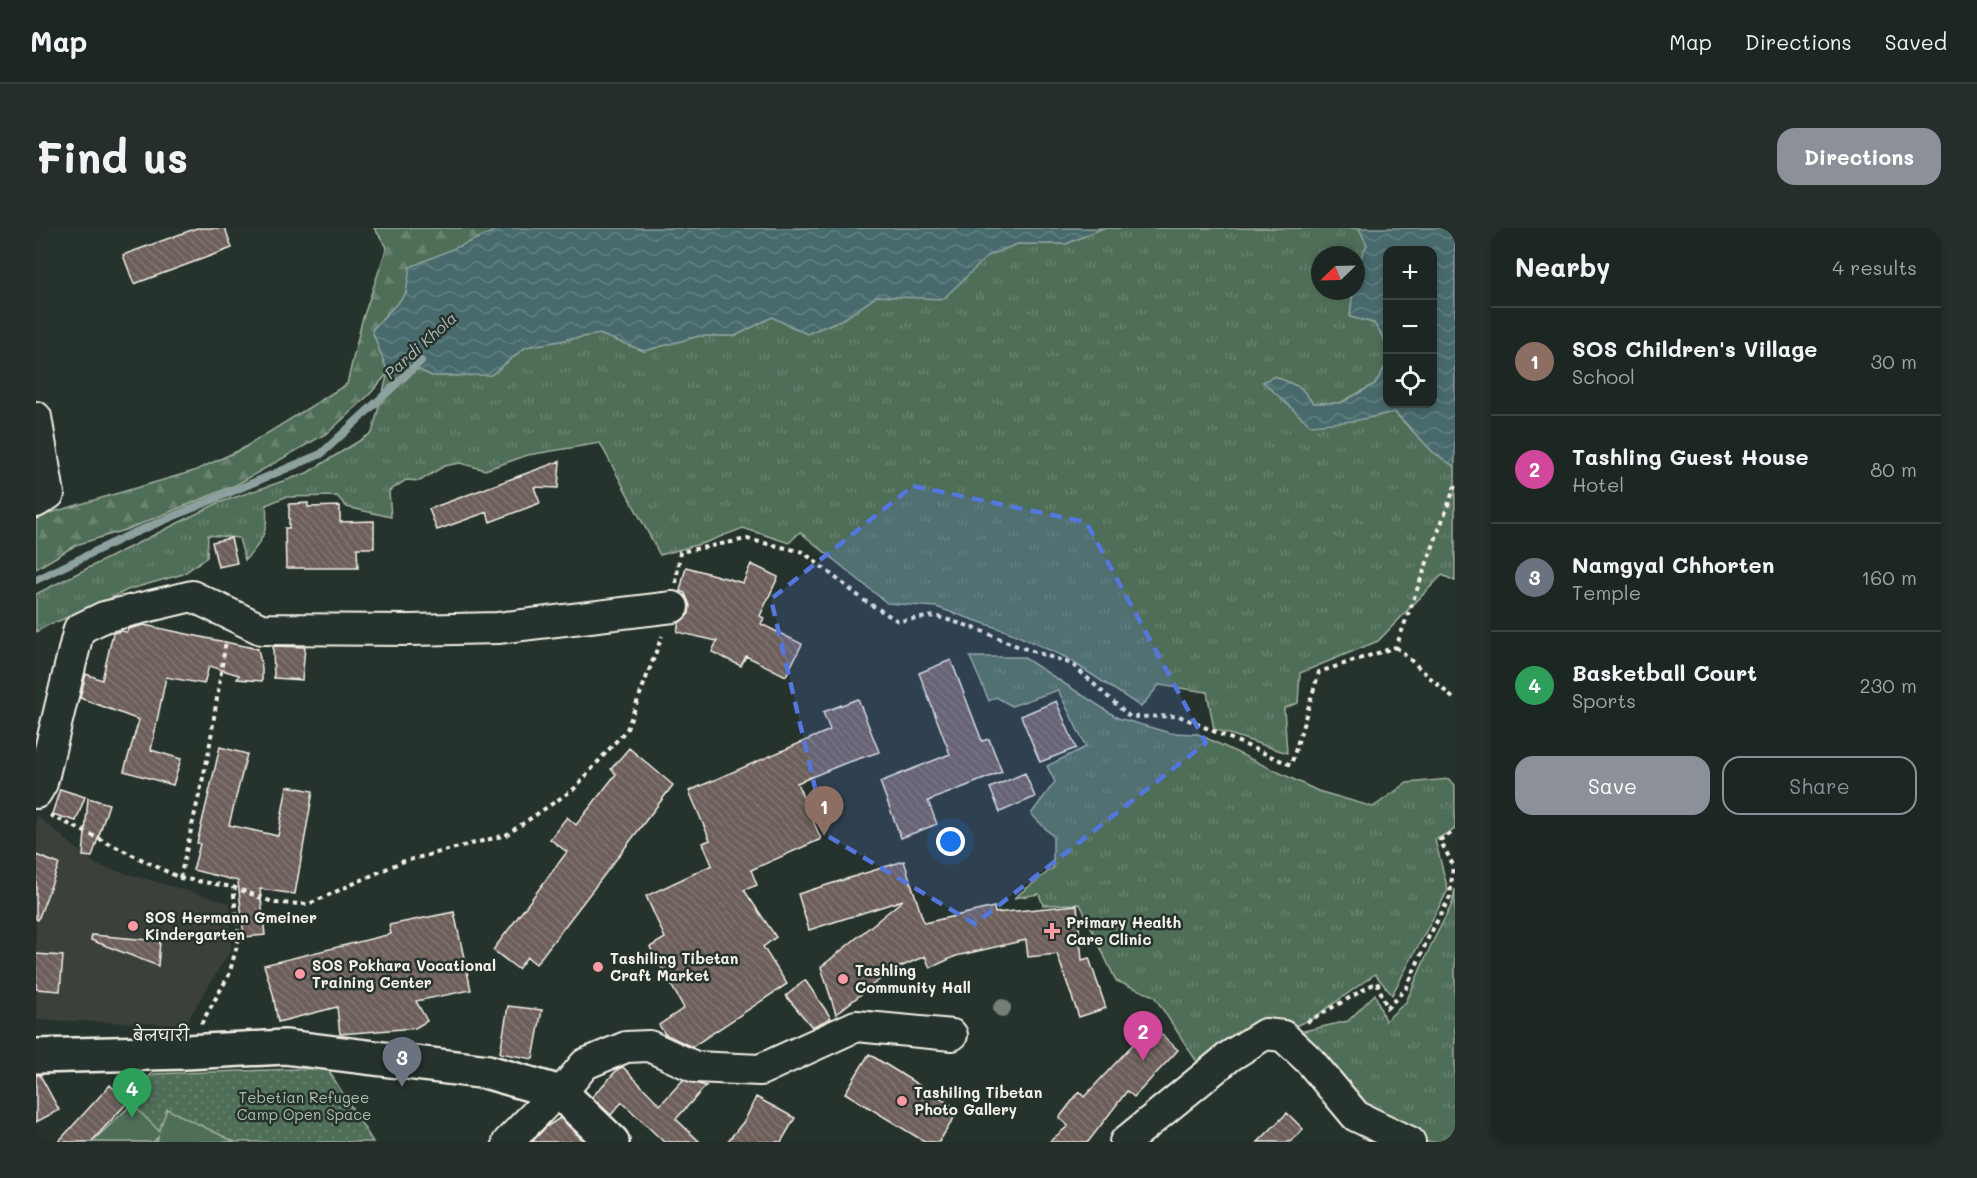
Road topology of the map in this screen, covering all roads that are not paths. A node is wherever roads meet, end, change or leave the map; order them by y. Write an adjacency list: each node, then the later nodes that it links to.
1 (36, 417): 2 (street)
2 (36, 502)
3 (673, 608): 4 (street)
4 (38, 802)
5 (951, 1035): 7 (street)
6 (36, 1056): 7 (main road)
7 (555, 1091): 8 (street); 9 (main road)
8 (508, 1142)
9 (612, 1142)
10 (1125, 1142): 11 (street)
11 (1410, 1142)

